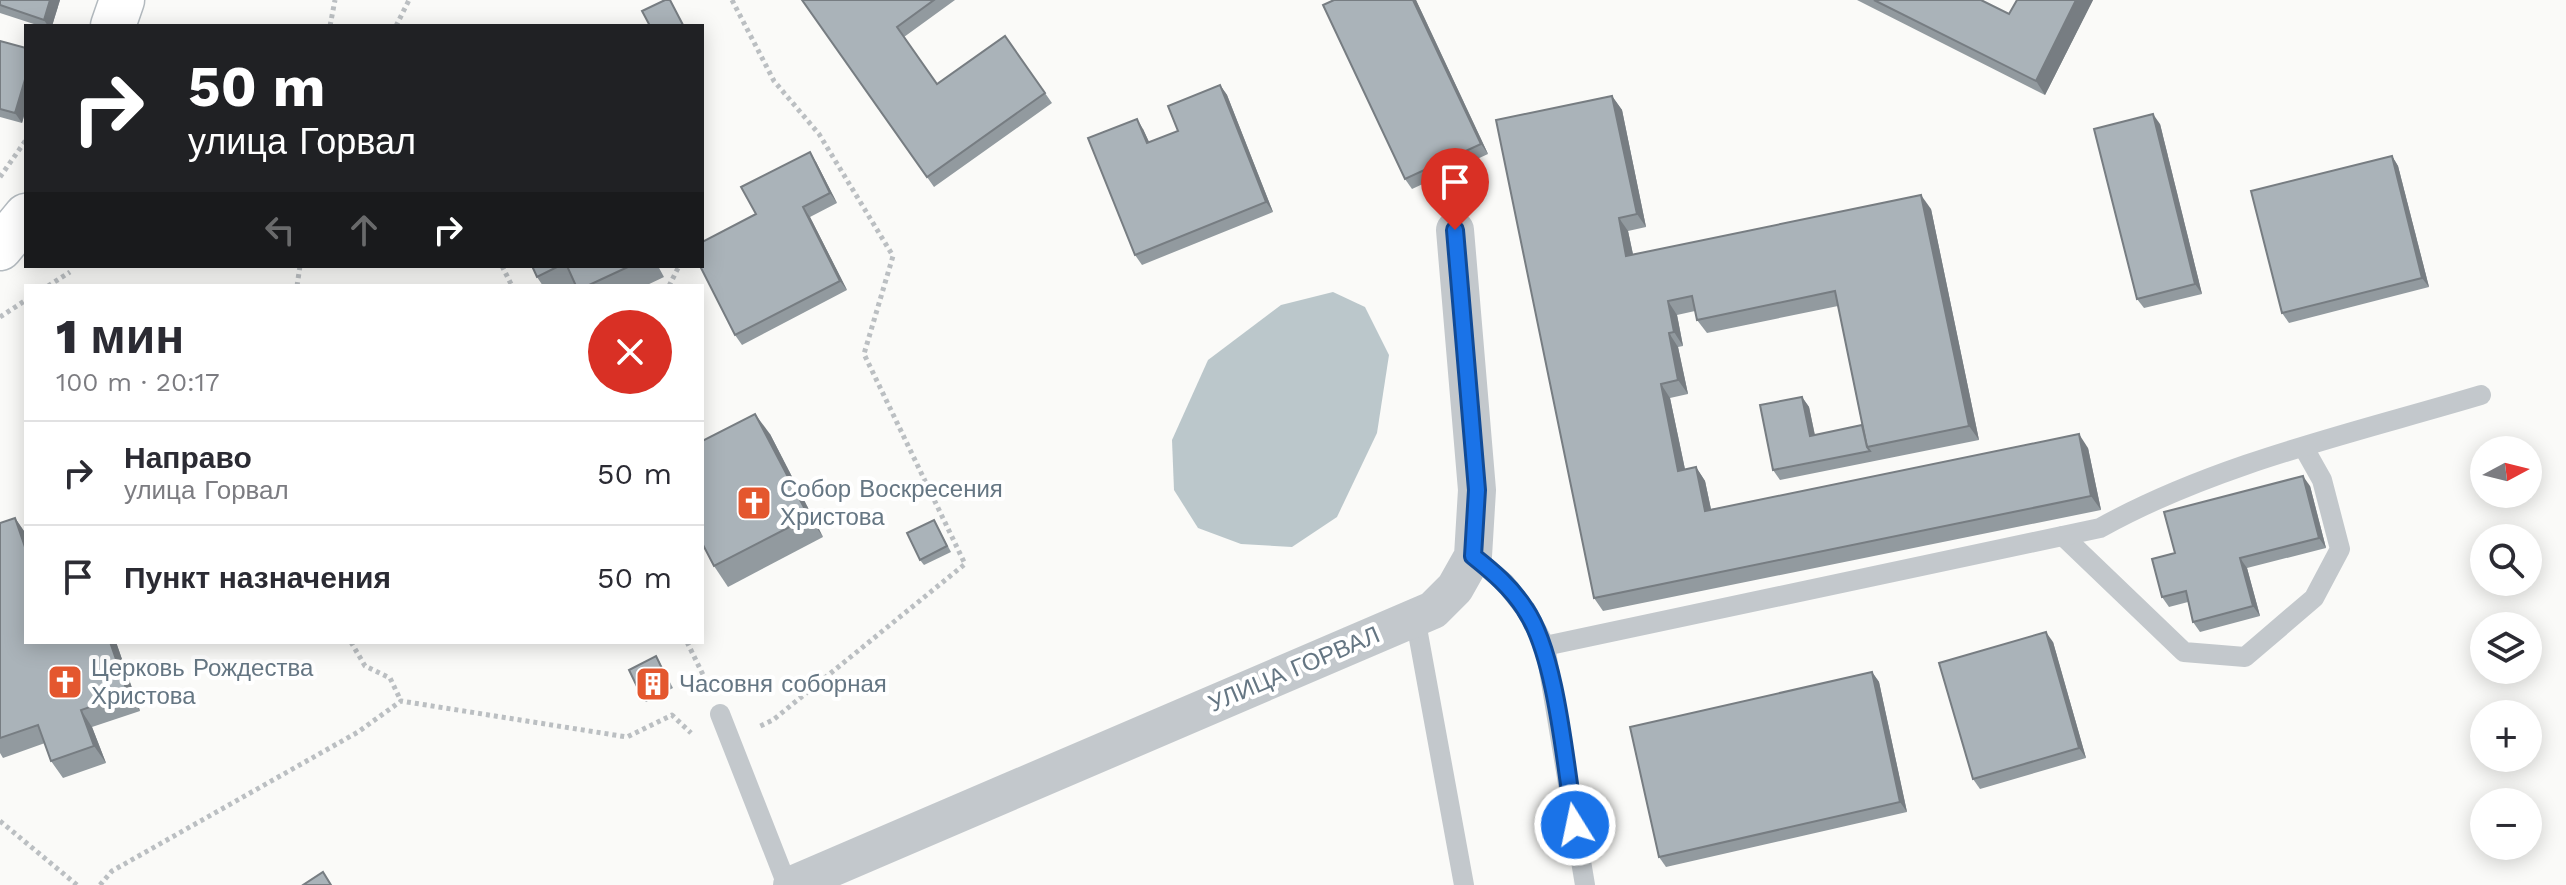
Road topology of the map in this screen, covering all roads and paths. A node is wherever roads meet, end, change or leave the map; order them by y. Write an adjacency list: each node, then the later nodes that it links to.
1 (122, 0): 5 (main road)
2 (335, 0): 6 (path)
3 (409, 0): 7 (path)
4 (732, 0): 27 (path)
5 (114, 24)
6 (330, 24)
7 (397, 24)
8 (24, 143): 9 (path)
9 (0, 177)
10 (24, 218): 12 (main road)
11 (1455, 230): 20 (street, УЛИЦА ГОРВАЛ)
12 (0, 248)
13 (70, 272): 14 (path)
14 (51, 284)
15 (24, 301): 16 (path)
16 (0, 317)
17 (2481, 395): 18 (lane)
18 (2304, 448): 19 (lane); 19 (lane)
19 (2063, 536): 24 (lane)
20 (1473, 556): 21 (street, УЛИЦА ГОРВАЛ); 24 (lane)
21 (1415, 617): 31 (street, УЛИЦА ГОРВАЛ); 32 (lane)
22 (352, 644): 25 (path)
23 (688, 644): 26 (path)
24 (1545, 646): 33 (lane)
25 (401, 701): 27 (path); 30 (path)
26 (720, 714): 27 (lane)
27 (730, 739): 31 (lane)
28 (0, 821): 29 (path)
29 (77, 885)
30 (100, 885)
31 (790, 885)
32 (1464, 885)
33 (1585, 885)

